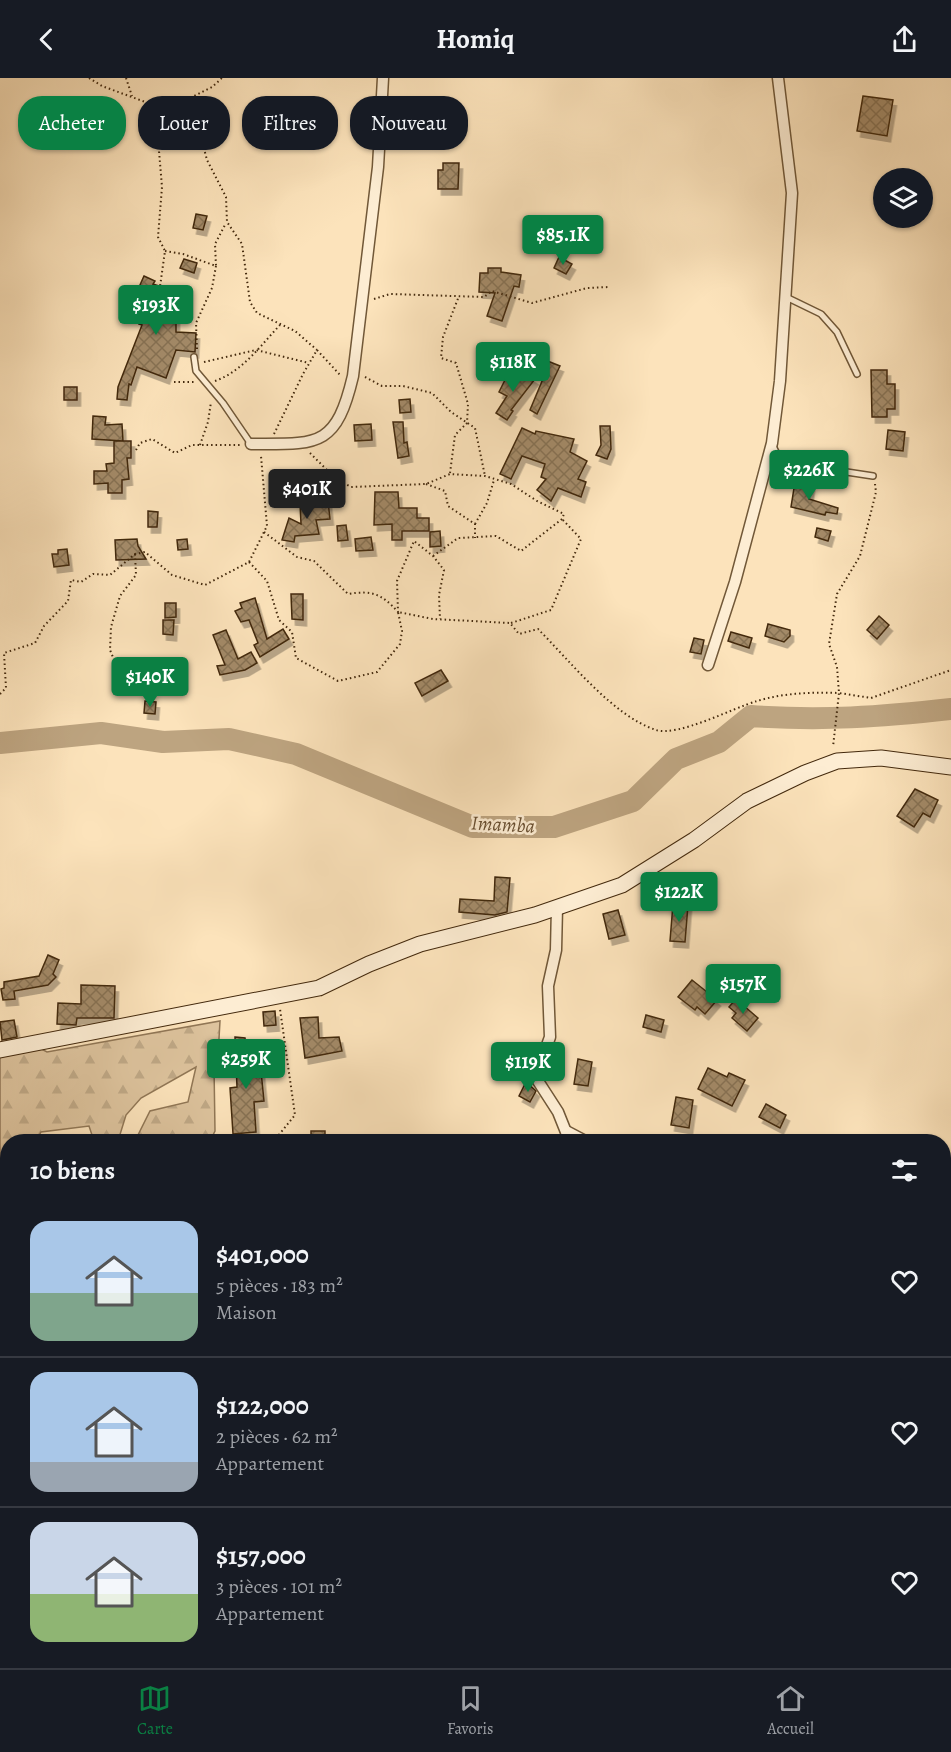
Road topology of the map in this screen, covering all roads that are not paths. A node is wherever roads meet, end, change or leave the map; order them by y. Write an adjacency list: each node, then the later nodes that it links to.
1 (383, 78): 7 (street)
2 (778, 78): 3 (street)
3 (786, 297): 5 (lane); 6 (street)
4 (194, 357): 7 (lane)
5 (857, 374)
6 (772, 443): 8 (lane); 9 (street)
7 (260, 444)
8 (873, 476)
9 (708, 665)
10 (951, 767): 11 (street)
11 (557, 907): 12 (street); 13 (street)
12 (0, 1050)
13 (567, 1134)

